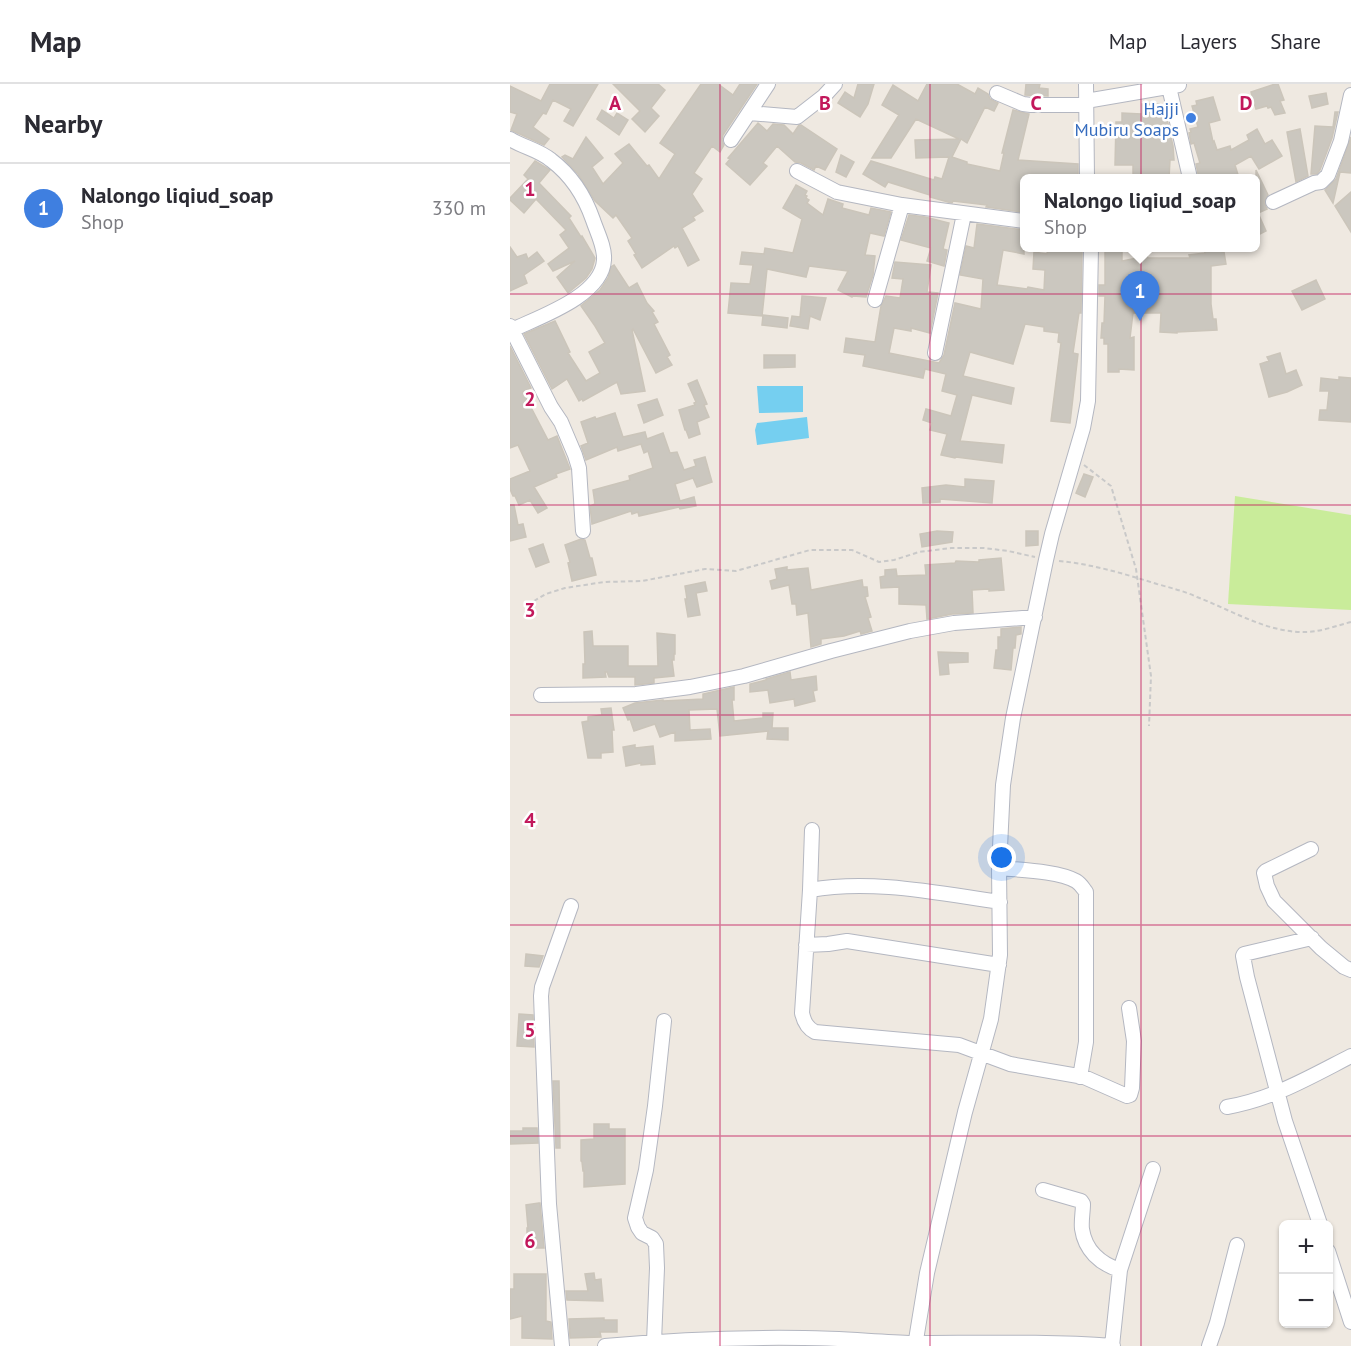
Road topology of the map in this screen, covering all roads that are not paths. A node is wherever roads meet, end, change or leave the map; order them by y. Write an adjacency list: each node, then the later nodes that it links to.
1 (768, 84): 8 (street)
2 (835, 84): 8 (street)
3 (1086, 84): 7 (street)
4 (1174, 86): 7 (street); 13 (street)
5 (997, 93): 7 (street)
6 (1351, 94): 14 (street)
7 (1086, 103): 12 (street)
8 (749, 113): 10 (street)
9 (510, 139): 20 (street)
10 (731, 140)
11 (797, 171): 15 (street)
12 (1087, 174)
13 (1189, 174)
14 (1273, 202)
15 (902, 205): 16 (street); 19 (street)
16 (964, 214): 17 (street); 21 (street)
17 (1020, 221)
18 (1091, 252): 23 (street)
19 (875, 300)
20 (511, 328): 22 (street)
21 (935, 353)
22 (584, 531)
23 (1035, 617): 24 (street); 27 (street)
24 (542, 695)
25 (812, 830): 28 (street)
26 (1311, 849): 31 (street)
27 (999, 868): 29 (street); 39 (street)
28 (810, 891): 29 (street); 32 (street)
29 (1000, 902): 33 (street)
30 (571, 906): 51 (street)
31 (1311, 938): 34 (street); 40 (street)
32 (806, 945): 33 (street); 37 (street)
33 (999, 964): 37 (street)
34 (1351, 970)
35 (1129, 1008): 39 (street)
36 (664, 1020): 49 (street)
37 (982, 1053): 39 (street); 50 (street)
38 (1351, 1056): 40 (street)
39 (1080, 1077)
40 (1278, 1093): 41 (street); 44 (street)
41 (1227, 1107)
42 (1154, 1169): 47 (street)
43 (1043, 1190): 47 (street)
44 (1319, 1220)
45 (1238, 1245): 54 (street)
46 (1333, 1264): 48 (street)
47 (1120, 1270): 53 (street)
48 (1351, 1322)
49 (654, 1342): 50 (street); 52 (street)
50 (915, 1344): 53 (street)
51 (562, 1346)
52 (605, 1346)
53 (1113, 1346)
54 (1209, 1346)

